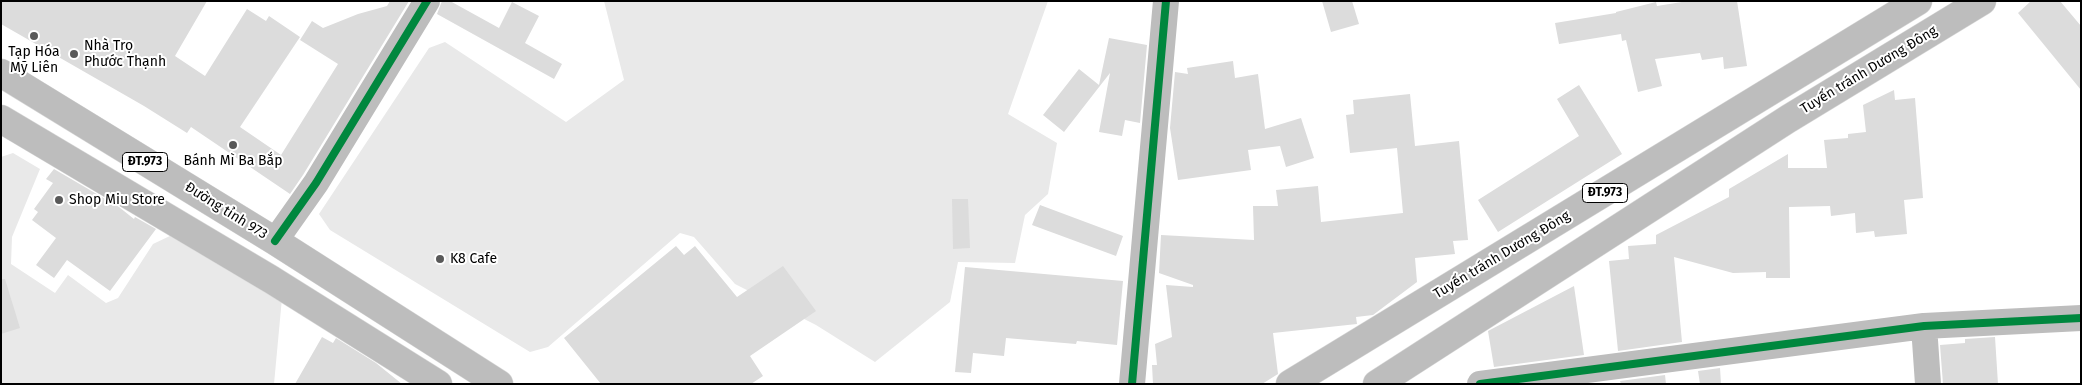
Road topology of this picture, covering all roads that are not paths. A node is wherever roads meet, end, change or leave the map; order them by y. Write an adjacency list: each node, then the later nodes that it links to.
1 (428, 1): 7 (street)
2 (1166, 1): 14 (street)
3 (1918, 1): 15 (main road, Tuyến tránh Dương Đông / ĐT.973)
4 (1982, 1): 10 (main road, Tuyến tránh Dương Đông / ĐT.973)
5 (1, 73): 7 (main road, Đường tỉnh 973 / ĐT.973)
6 (1, 119): 12 (main road, ĐT.973)
7 (282, 246): 13 (main road, Đường tỉnh 973 / ĐT.973)
8 (2081, 318): 9 (street)
9 (1924, 326): 11 (street); 16 (street)
10 (1384, 382)
11 (1485, 383)
12 (438, 384)
13 (499, 384)
14 (1132, 384)
15 (1290, 384)
16 (1928, 384)

